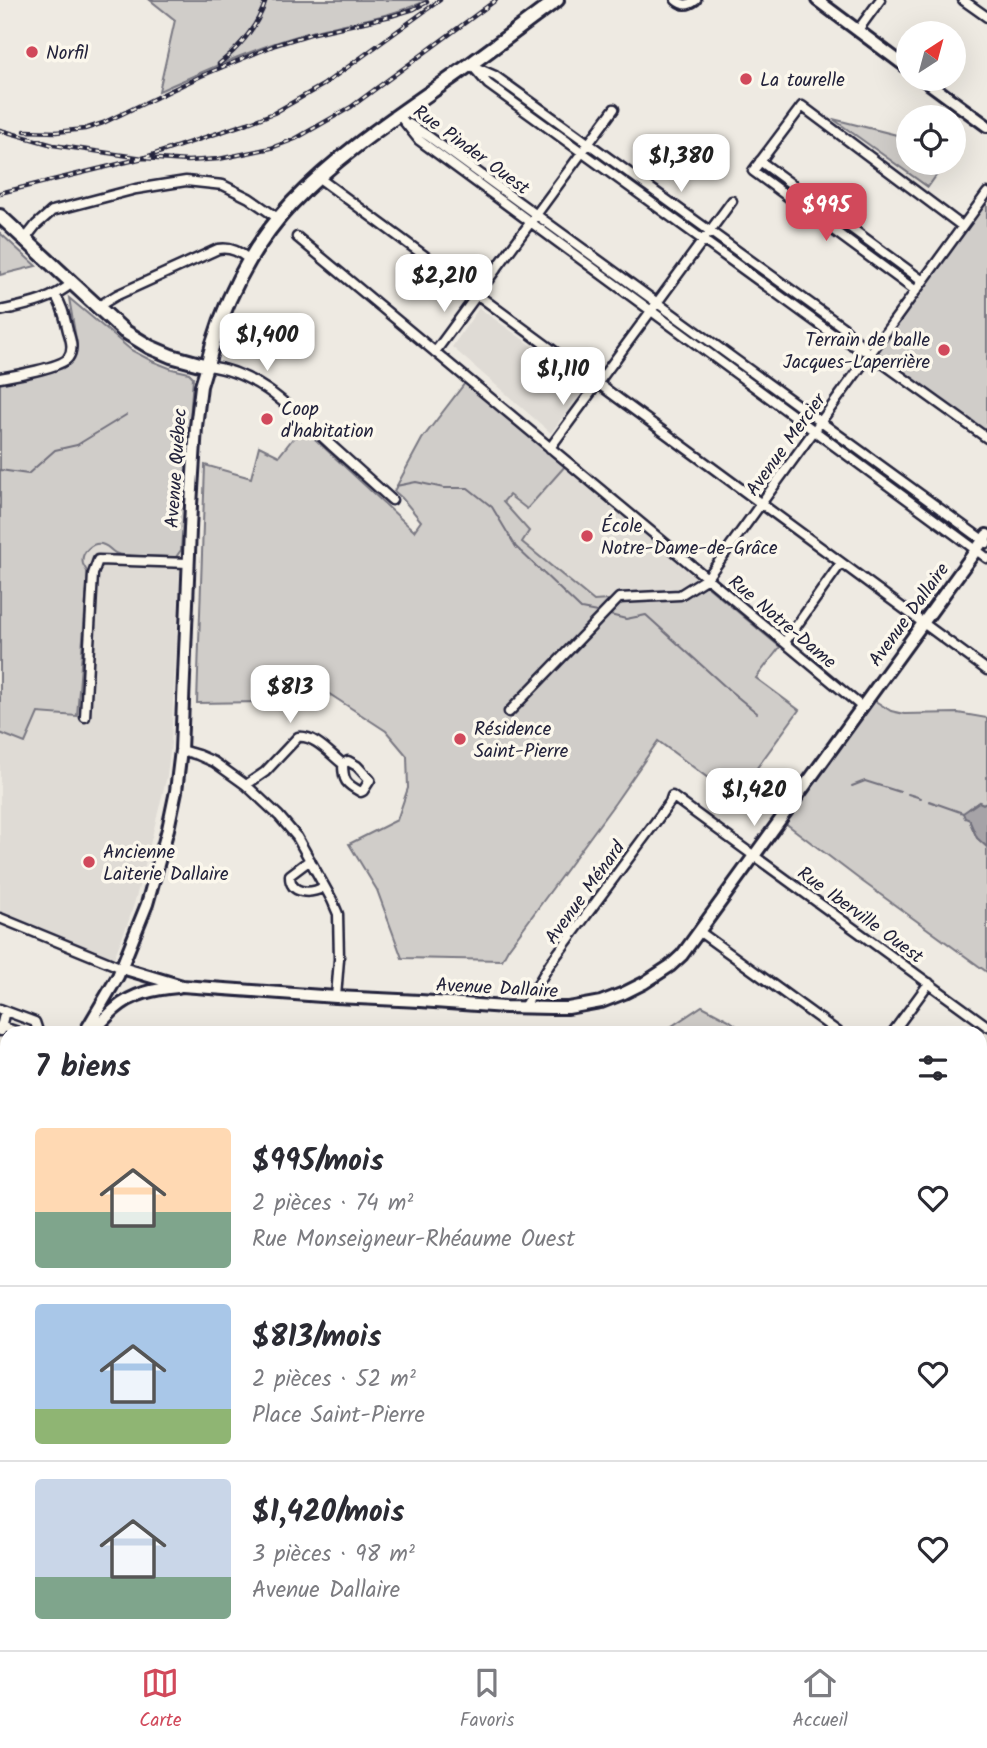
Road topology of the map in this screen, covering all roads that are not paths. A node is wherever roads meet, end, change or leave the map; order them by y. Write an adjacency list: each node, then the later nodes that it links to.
1 (557, 0): 10 (main road, Avenue Québec)
2 (676, 0): 3 (street)
3 (696, 0)
4 (817, 0): 8 (street)
5 (880, 0): 8 (street)
6 (963, 0): 7 (street)
7 (987, 18)
8 (858, 30): 9 (street)
9 (896, 59)
10 (470, 65): 13 (main road, Avenue Québec); 15 (street); 16 (street)
11 (939, 91): 14 (street)
12 (614, 109): 15 (street)
13 (398, 115): 18 (main road, Avenue Québec); 23 (street, Rue Pinder Ouest)
14 (987, 126)
15 (588, 144): 16 (street); 25 (street)
16 (582, 152): 23 (street); 28 (street)
17 (760, 161): 24 (street); 30 (street); 32 (street)
18 (319, 177): 22 (main road, Avenue Québec); 33 (street)
19 (987, 193): 24 (street, Avenue Mercier)
20 (732, 201): 25 (street)
21 (0, 216): 27 (main road)
22 (279, 219): 27 (street); 29 (main road, Avenue Québec)
23 (533, 219): 33 (street); 36 (street, Rue Pinder Ouest)
24 (962, 226): 30 (street, Avenue Mercier)
25 (709, 232): 28 (street); 39 (street)
26 (297, 237): 38 (street, Rue Notre-Dame)
27 (24, 239): 31 (main road)
28 (702, 240): 36 (street); 39 (street)
29 (250, 260): 35 (street); 40 (main road, Avenue Québec)
30 (923, 281): 32 (street, Avenue Mercier)
31 (72, 283): 34 (street); 35 (main road)
32 (916, 291): 39 (street, Avenue Mercier)
33 (477, 294): 38 (street); 42 (street)
34 (55, 295): 37 (street); 41 (street)
35 (97, 307): 40 (main road)
36 (654, 307): 42 (street); 43 (street, Rue Pinder Ouest); 44 (street, Rue Pinder Ouest)
37 (0, 311)
38 (435, 352): 46 (street, Rue Notre-Dame)
39 (870, 354): 43 (street, Avenue Mercier); 45 (street)
40 (206, 366): 47 (street); 52 (street, Avenue Québec)
41 (0, 378)
42 (598, 384): 46 (street); 48 (street)
43 (821, 422): 44 (street, Avenue Mercier); 49 (street, Rue Pinder Ouest)
44 (815, 431): 48 (street, Avenue Mercier); 49 (street, Rue Pinder Ouest)
45 (987, 438)
46 (550, 448): 53 (street, Rue Notre-Dame)
47 (392, 500)
48 (762, 504): 51 (street); 53 (street, Avenue Mercier)
49 (983, 542): 50 (street, Rue Pinder Ouest); 54 (street, Avenue Dallaire)
50 (987, 558)
51 (841, 562): 54 (street); 55 (street)
52 (189, 563): 59 (street); 60 (street, Avenue Québec)
53 (708, 578): 55 (street, Rue Notre-Dame); 58 (street)
54 (923, 623): 56 (street); 57 (street, Avenue Dallaire)
55 (785, 642): 57 (street, Rue Notre-Dame)
56 (987, 670)
57 (862, 706): 64 (street, Avenue Dallaire)
58 (509, 712)
59 (85, 717)
60 (181, 750): 62 (street); 69 (street, Avenue Québec)
61 (342, 764): 62 (street)
62 (246, 785): 65 (street)
63 (672, 796): 64 (street, Rue Iberville Ouest); 73 (street, Avenue Ménard)
64 (754, 855): 68 (street, Avenue Dallaire); 70 (street, Rue Iberville Ouest)
65 (310, 860): 66 (street); 66 (street)
66 (324, 887): 72 (street)
67 (0, 918): 69 (street, Avenue Dallaire)
68 (700, 932): 73 (street, Avenue Dallaire); 78 (street)
69 (121, 968): 71 (street, Avenue Dallaire); 76 (street, Avenue Québec)
70 (929, 983): 79 (street); 80 (street, Rue Iberville Ouest)
71 (182, 986): 72 (street, Avenue Dallaire); 77 (street)
72 (336, 998): 73 (street, Avenue Dallaire)
73 (524, 1007)
74 (2, 1010): 75 (street)
75 (36, 1026)
76 (88, 1026)
77 (97, 1026)
78 (830, 1026)
79 (897, 1026)
80 (987, 1026)

